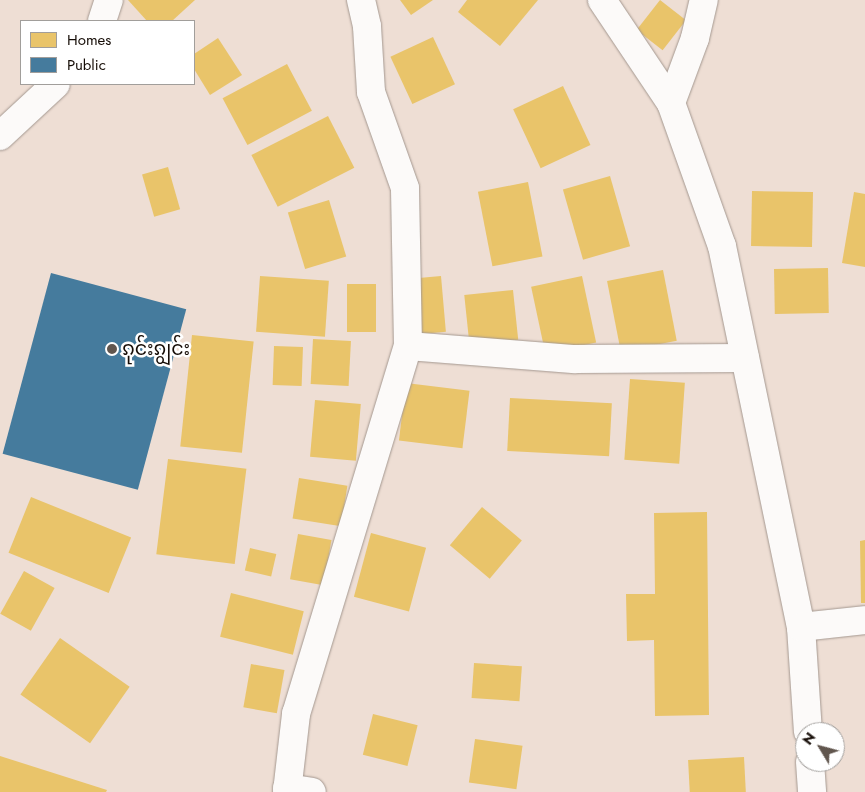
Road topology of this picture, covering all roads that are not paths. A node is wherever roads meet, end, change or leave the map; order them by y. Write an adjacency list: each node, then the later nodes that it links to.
1 (109, 0): 5 (street)
2 (361, 0): 9 (street)
3 (602, 0): 7 (street)
4 (704, 0): 7 (street)
5 (102, 20)
6 (55, 85): 8 (street)
7 (671, 104): 10 (street)
8 (0, 136)
9 (408, 346): 10 (street); 15 (street)
10 (745, 358): 12 (street)
11 (865, 620): 12 (street)
12 (801, 627): 13 (street)
13 (807, 722)
14 (811, 772): 16 (street)
15 (295, 791)
16 (812, 792)

